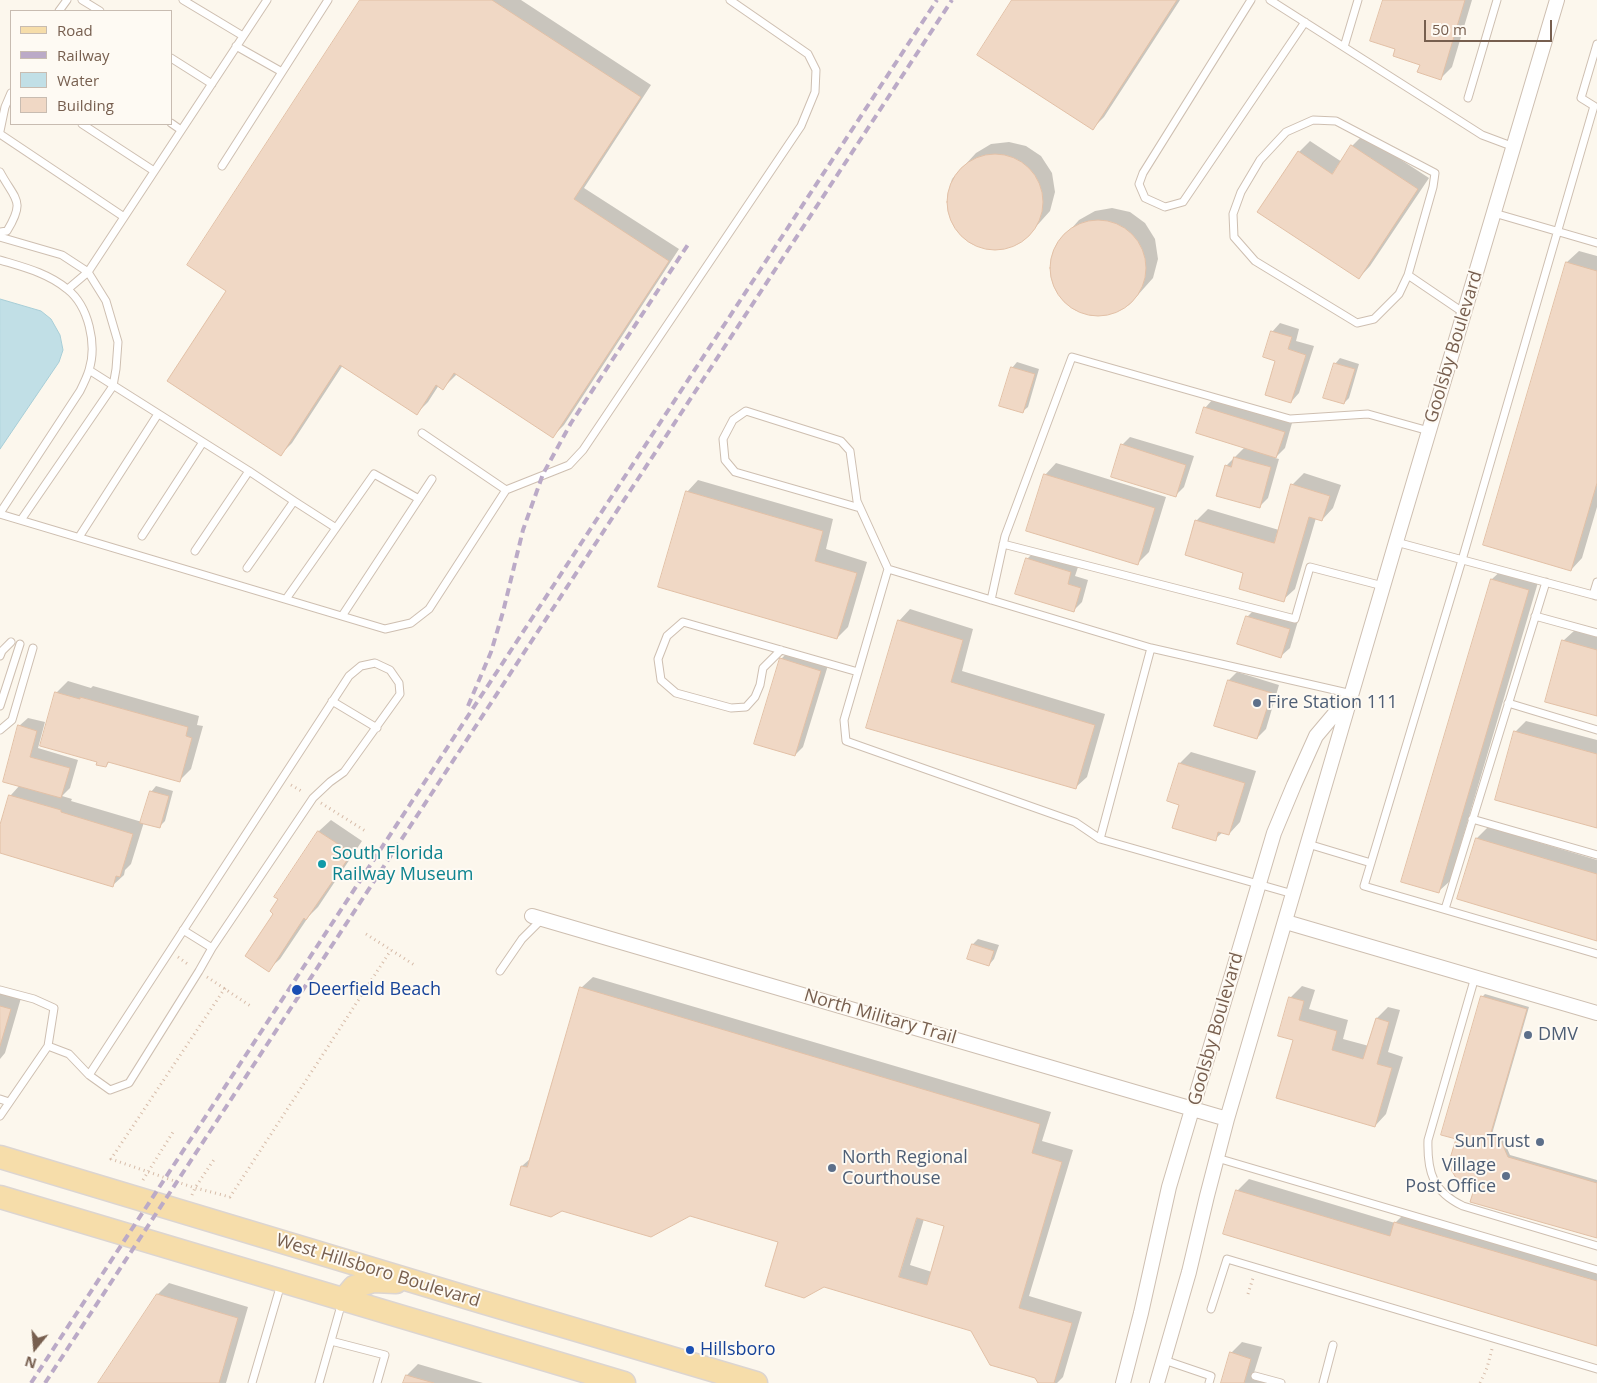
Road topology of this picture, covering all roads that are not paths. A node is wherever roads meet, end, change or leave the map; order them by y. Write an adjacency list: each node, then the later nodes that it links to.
1 (82, 0): 11 (lane)
2 (183, 0): 13 (lane)
3 (267, 0): 13 (lane)
4 (328, 0): 18 (lane)
5 (730, 0): 49 (lane)
6 (1251, 0): 12 (lane)
7 (1270, 0): 12 (lane)
8 (1358, 0): 16 (lane)
9 (1497, 0): 21 (lane)
10 (1557, 0): 26 (street, Goolsby Boulevard)
11 (98, 10)
12 (1305, 22): 16 (lane)
13 (243, 36): 15 (lane)
14 (1597, 44): 33 (lane)
15 (236, 46): 18 (lane); 19 (lane)
16 (1344, 47): 26 (lane)
17 (172, 59): 19 (lane)
18 (282, 72): 27 (lane)
19 (212, 84): 24 (lane)
20 (10, 95): 25 (lane)
21 (1468, 98)
22 (172, 124): 24 (lane)
23 (84, 125): 28 (lane)
24 (181, 130): 28 (lane)
25 (0, 132): 31 (lane)
26 (1514, 147): 30 (street, Goolsby Boulevard)
27 (222, 166)
28 (154, 171): 31 (lane)
29 (0, 172): 32 (lane)
30 (1494, 214): 33 (lane); 40 (street, Goolsby Boulevard)
31 (124, 217): 37 (lane)
32 (0, 232)
33 (1558, 232): 35 (lane); 61 (lane)
34 (0, 237): 37 (lane)
35 (1597, 243)
36 (0, 260): 39 (lane)
37 (88, 272): 39 (lane); 42 (lane)
38 (1408, 275): 38 (lane); 40 (lane)
39 (68, 289): 41 (lane)
40 (1464, 313): 44 (street, Goolsby Boulevard)
41 (90, 370): 42 (lane); 53 (lane)
42 (113, 386): 43 (lane); 54 (lane)
43 (158, 414): 46 (lane); 57 (lane)
44 (1429, 431): 58 (street, Goolsby Boulevard); 59 (lane)
45 (422, 433): 49 (lane)
46 (203, 442): 47 (lane); 56 (lane)
47 (248, 471): 51 (lane); 60 (lane)
48 (432, 479): 50 (lane)
49 (506, 490): 70 (lane)
50 (419, 500): 55 (lane); 70 (lane)
51 (294, 501): 55 (lane); 62 (lane)
52 (860, 508): 52 (lane); 63 (lane)
53 (0, 513): 54 (lane)
54 (22, 520): 57 (lane)
55 (336, 528): 68 (lane)
56 (142, 536)
57 (79, 537): 68 (lane)
58 (1396, 542): 61 (lane); 66 (street, Goolsby Boulevard)
59 (1003, 544): 66 (lane); 69 (lane)
60 (195, 551)
61 (1462, 560): 64 (lane); 91 (lane)
62 (247, 568)
63 (888, 569): 69 (lane); 79 (lane)
64 (1546, 582): 67 (lane); 71 (lane)
65 (1597, 582): 67 (lane)
66 (1383, 586): 80 (street, Goolsby Boulevard)
67 (1595, 596)
68 (286, 599): 70 (lane)
69 (991, 600): 76 (lane)
70 (342, 616)
71 (1535, 616): 72 (lane); 82 (lane)
72 (1597, 633)
73 (11, 642): 78 (lane)
74 (20, 644): 83 (lane)
75 (33, 648): 85 (lane)
76 (1151, 648): 80 (lane); 88 (lane)
77 (781, 650): 77 (lane); 79 (lane)
78 (0, 656)
79 (858, 672): 88 (lane)
80 (1352, 694): 89 (street, Goolsby Boulevard); 92 (street, Goolsby Boulevard)
81 (332, 701): 84 (lane); 84 (lane); 97 (lane)
82 (1508, 703): 86 (lane); 87 (lane)
83 (0, 706)
84 (377, 728): 98 (lane)
85 (0, 730)
86 (1597, 730)
87 (1472, 819): 90 (lane); 94 (lane)
88 (1100, 839): 92 (lane)
89 (1308, 844): 91 (lane); 93 (street, Goolsby Boulevard)
90 (1597, 855)
91 (1371, 864): 94 (lane)
92 (1259, 884): 93 (lane); 108 (street, Goolsby Boulevard)
93 (1294, 894): 96 (street, Goolsby Boulevard)
94 (1444, 909): 99 (lane)
95 (538, 917): 100 (lane); 108 (street, North Military Trail)
96 (1286, 922): 101 (street); 110 (street, Goolsby Boulevard)
97 (183, 930): 98 (lane); 105 (lane)
98 (212, 948): 105 (lane)
99 (1597, 954)
100 (500, 971)
101 (1475, 977): 103 (street); 114 (lane)
102 (0, 990): 104 (lane)
103 (1597, 1013)
104 (48, 1046): 105 (lane); 107 (lane)
105 (89, 1076)
106 (0, 1099): 107 (lane)
107 (9, 1102): 109 (lane)
108 (1192, 1109): 110 (street, North Military Trail); 130 (street, Goolsby Boulevard)
109 (0, 1116)
110 (1227, 1120): 112 (street, Goolsby Boulevard)
111 (0, 1157): 117 (main road, West Hillsboro Boulevard)
112 (1217, 1158): 115 (lane); 122 (street, Goolsby Boulevard)
113 (0, 1197): 116 (main road, West Hillsboro Boulevard)
114 (1597, 1246)
115 (1597, 1270)
116 (282, 1282): 118 (main road, West Hillsboro Boulevard); 125 (lane)
117 (420, 1283): 118 (main road); 129 (main road, West Hillsboro Boulevard)
118 (343, 1300): 120 (lane); 128 (main road, West Hillsboro Boulevard)
119 (1211, 1309): 123 (lane)
120 (331, 1341): 126 (lane); 127 (lane)
121 (1333, 1345): 134 (lane)
122 (1164, 1360): 131 (street, Goolsby Boulevard); 132 (lane)
123 (1597, 1369)
124 (1255, 1376): 133 (lane)
125 (252, 1383)
126 (319, 1383)
127 (377, 1383)
128 (624, 1383)
129 (756, 1383)
130 (1123, 1383)
131 (1157, 1383)
132 (1209, 1383)
133 (1281, 1383)
134 (1323, 1383)

